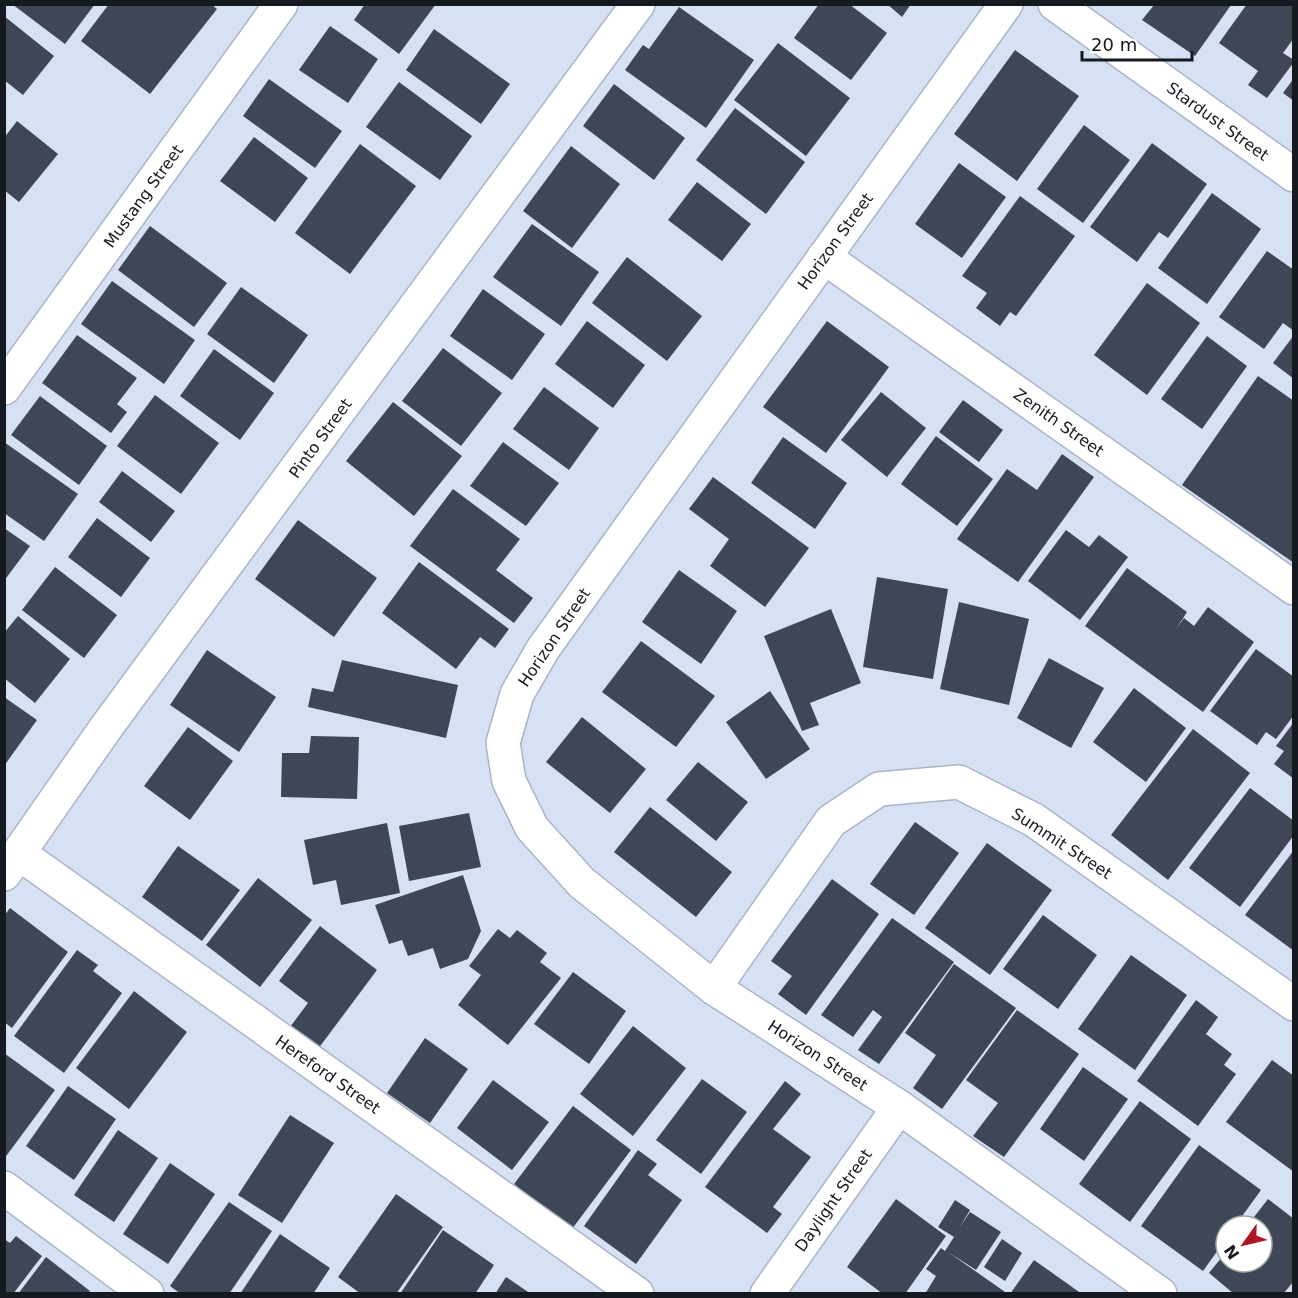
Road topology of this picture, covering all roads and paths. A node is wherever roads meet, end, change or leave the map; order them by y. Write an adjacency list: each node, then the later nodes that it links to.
1 (281, 4): 7 (street, Mustang Street)
2 (638, 4): 9 (street, Pinto Street)
3 (1006, 4): 6 (street, Horizon Street)
4 (1055, 4): 5 (street, Stardust Street)
5 (1293, 175)
6 (824, 257): 8 (street, Zenith Street); 10 (street, Horizon Street)
7 (4, 388)
8 (1293, 588)
9 (12, 864): 15 (street, Hereford Street)
10 (714, 988): 11 (street, Summit Street); 12 (street, Horizon Street)
11 (1293, 1004)
12 (899, 1107): 16 (street, Daylight Street); 17 (street, Horizon Street)
13 (4, 1188): 14 (street)
14 (147, 1293)
15 (637, 1293)
16 (767, 1293)
17 (1160, 1293)

